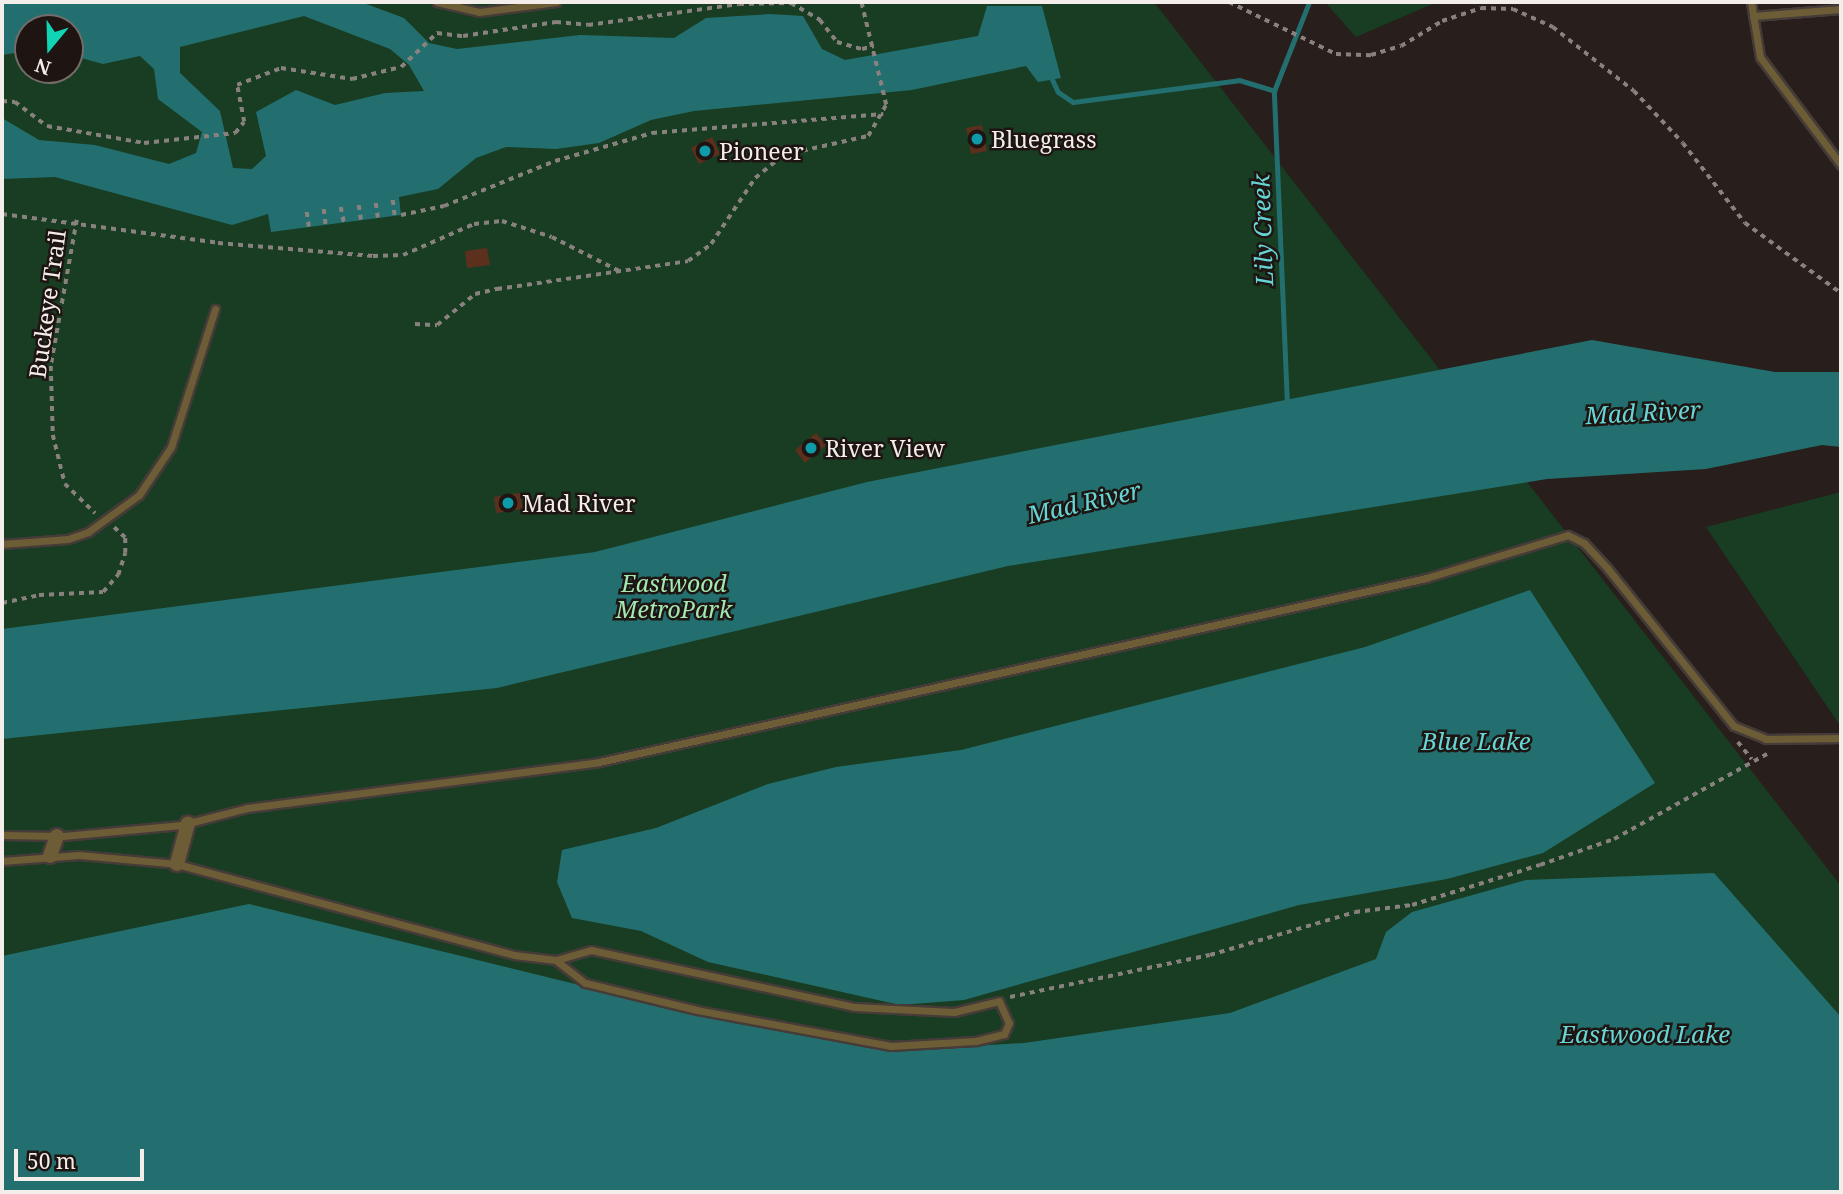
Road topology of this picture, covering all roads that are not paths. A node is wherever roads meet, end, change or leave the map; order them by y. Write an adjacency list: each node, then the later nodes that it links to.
1 (437, 2): 2 (lane)
2 (556, 2)
3 (1751, 2): 5 (lane)
4 (1841, 9): 5 (lane)
5 (1753, 16): 6 (lane)
6 (1841, 165)
7 (215, 309): 8 (lane)
8 (2, 544)
9 (1841, 737): 10 (lane)
10 (188, 823): 12 (lane); 15 (street)
11 (2, 835): 12 (lane)
12 (57, 836): 13 (street)
13 (50, 856): 14 (lane); 15 (lane)
14 (2, 862)
15 (177, 864): 16 (lane)
16 (556, 960): 16 (lane)

